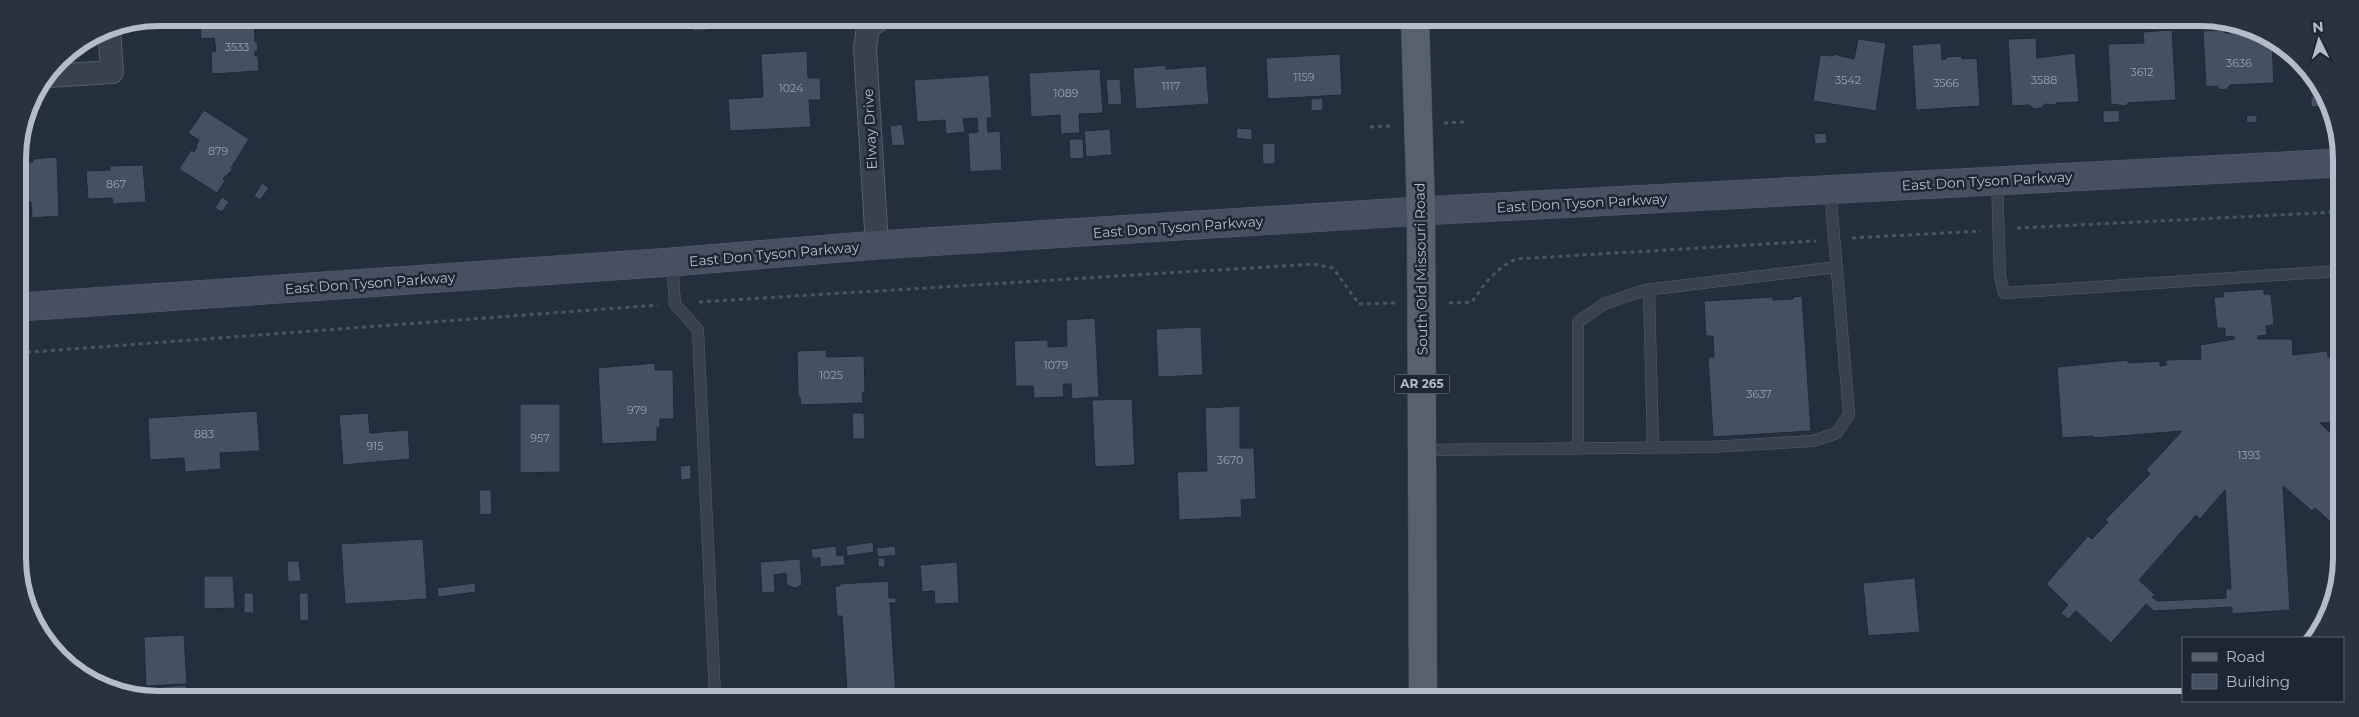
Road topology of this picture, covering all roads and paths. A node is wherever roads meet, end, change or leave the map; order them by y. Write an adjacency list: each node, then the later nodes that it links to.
1 (1416, 26): 8 (main road, South Old Missouri Road / AR 265)
2 (869, 27): 14 (street, Elway Drive)
3 (109, 36): 4 (street)
4 (56, 75)
5 (2333, 163): 6 (main road, East Don Tyson Parkway)
6 (1997, 181): 7 (main road, East Don Tyson Parkway); 17 (lane)
7 (1830, 189): 8 (main road, East Don Tyson Parkway); 16 (lane)
8 (1421, 211): 14 (main road, East Don Tyson Parkway); 27 (main road, South Old Missouri Road / AR 265)
9 (2333, 212): 10 (path)
10 (2033, 228)
11 (1963, 232): 12 (path)
12 (1874, 237)
13 (1800, 242): 21 (path)
14 (877, 245): 15 (main road, East Don Tyson Parkway)
15 (672, 262): 22 (main road, East Don Tyson Parkway); 29 (lane)
16 (1837, 267): 18 (lane); 26 (lane)
17 (2333, 271)
18 (1649, 290): 25 (lane); 26 (lane)
19 (705, 301): 20 (path)
20 (1373, 303)
21 (1463, 303)
22 (27, 305)
23 (647, 306): 24 (path)
24 (27, 352)
25 (1578, 448): 26 (lane); 27 (lane)
26 (1653, 448)
27 (1422, 450): 28 (main road, South Old Missouri Road / AR 265)
28 (1423, 690)
29 (715, 691)

